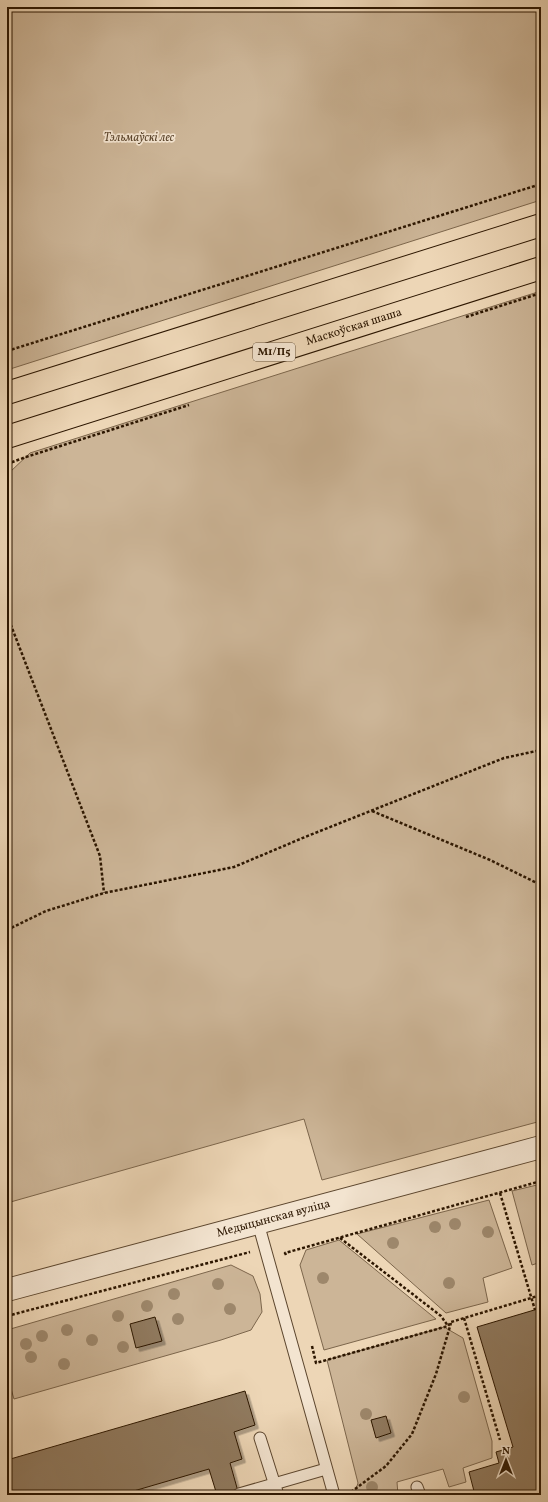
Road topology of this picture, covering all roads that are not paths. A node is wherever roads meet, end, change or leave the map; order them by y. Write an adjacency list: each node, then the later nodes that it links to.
1 (541, 225): 3 (highway)
2 (541, 268): 4 (highway, Маскоўская шаша / М1/П5)
3 (7, 393)
4 (7, 436)
5 (541, 1147): 6 (street, Медыцынская вуліца)
6 (258, 1223): 7 (street, Медыцынская вуліца); 9 (lane)
7 (7, 1290)
8 (260, 1438): 10 (lane)
9 (326, 1469): 10 (lane); 13 (lane)
10 (274, 1484): 11 (lane); 12 (lane)
11 (239, 1494)
12 (278, 1495)
13 (334, 1495)

